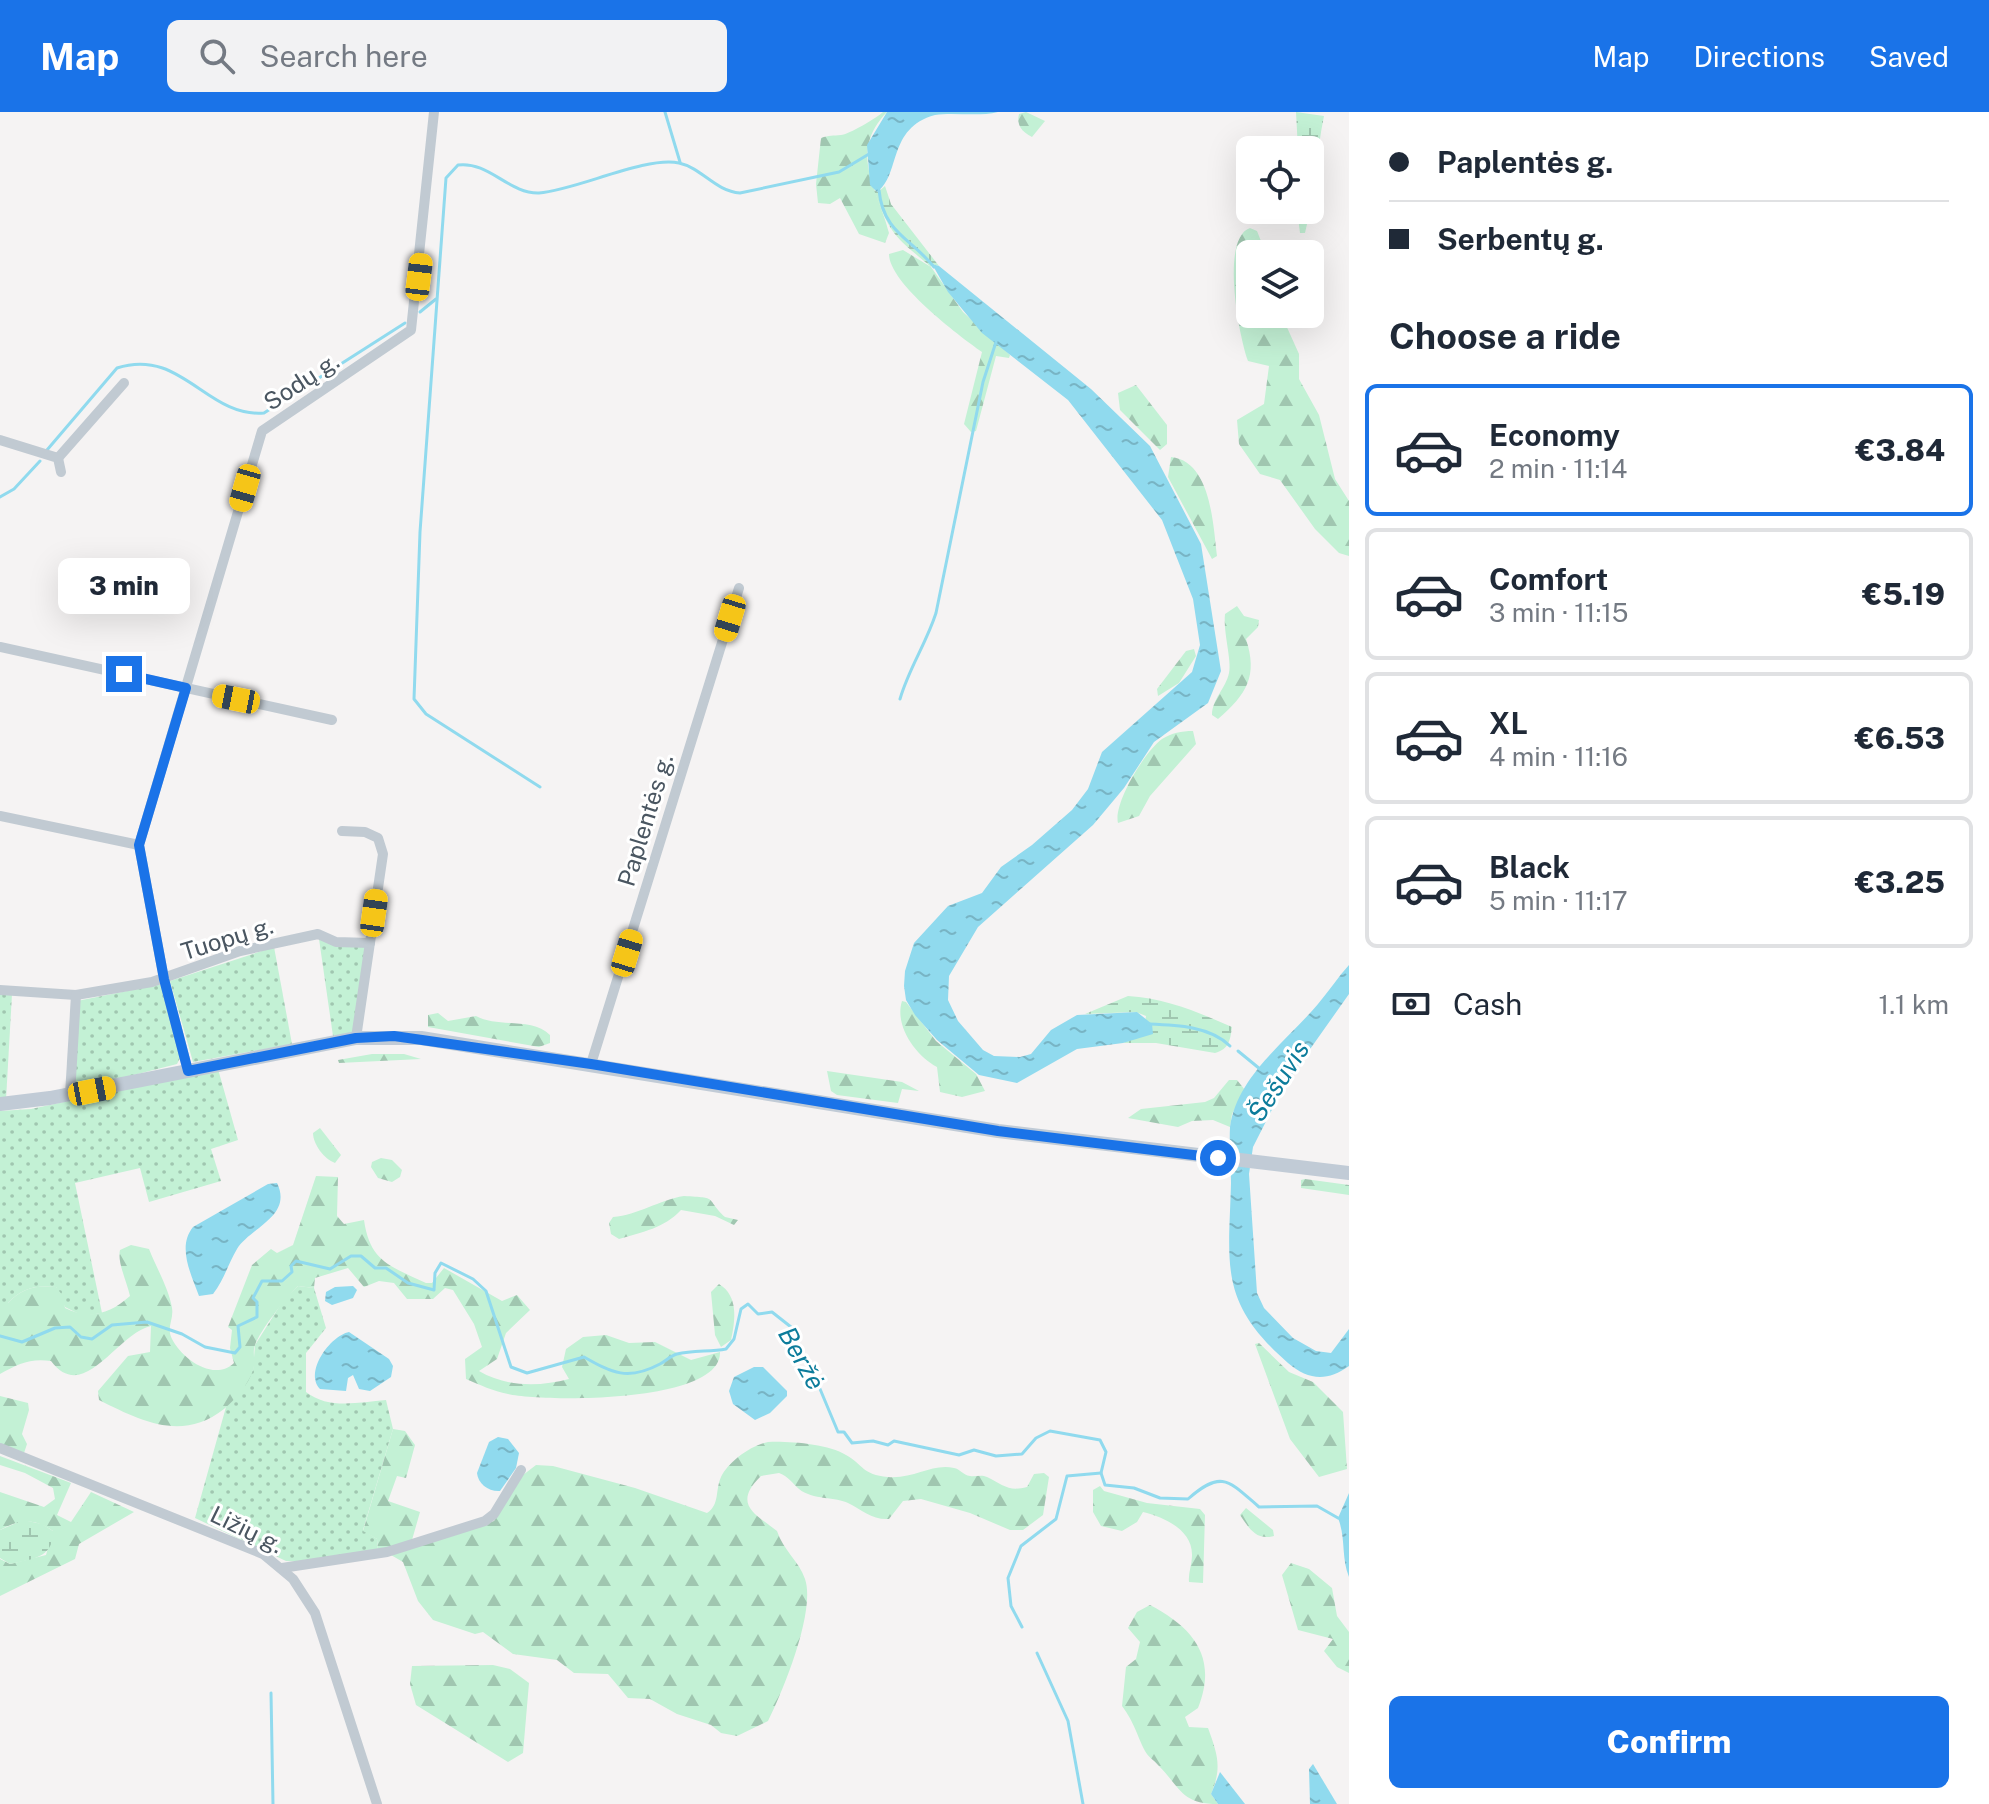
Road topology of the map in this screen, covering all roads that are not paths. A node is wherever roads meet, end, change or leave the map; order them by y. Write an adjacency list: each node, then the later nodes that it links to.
1 (434, 112): 8 (street, Sodų g.)
2 (124, 383): 4 (street)
3 (0, 440): 4 (street)
4 (58, 458): 5 (street)
5 (61, 472)
6 (739, 588): 18 (street, Paplentės g.)
7 (0, 647): 8 (street)
8 (186, 688): 9 (street); 12 (street, Sodų g.)
9 (332, 720)
10 (0, 816): 12 (street)
11 (342, 831): 13 (street)
12 (139, 845): 14 (street, Sodų g.)
13 (370, 943): 14 (street, Tuopų g.); 17 (street)
14 (164, 979): 16 (street, Tuopų g.); 19 (street, Sodų g.)
15 (0, 990): 16 (street, Tuopų g.)
16 (76, 995): 20 (street)
17 (356, 1038): 18 (main road); 19 (main road)
18 (591, 1064): 22 (main road)
19 (188, 1071): 20 (main road)
20 (70, 1095): 21 (main road)
21 (0, 1104)
22 (1349, 1173)
23 (0, 1448): 25 (street, Ližių g.)
24 (521, 1470): 25 (street)
25 (282, 1568): 26 (street, Ližių g.)
26 (377, 1804)

